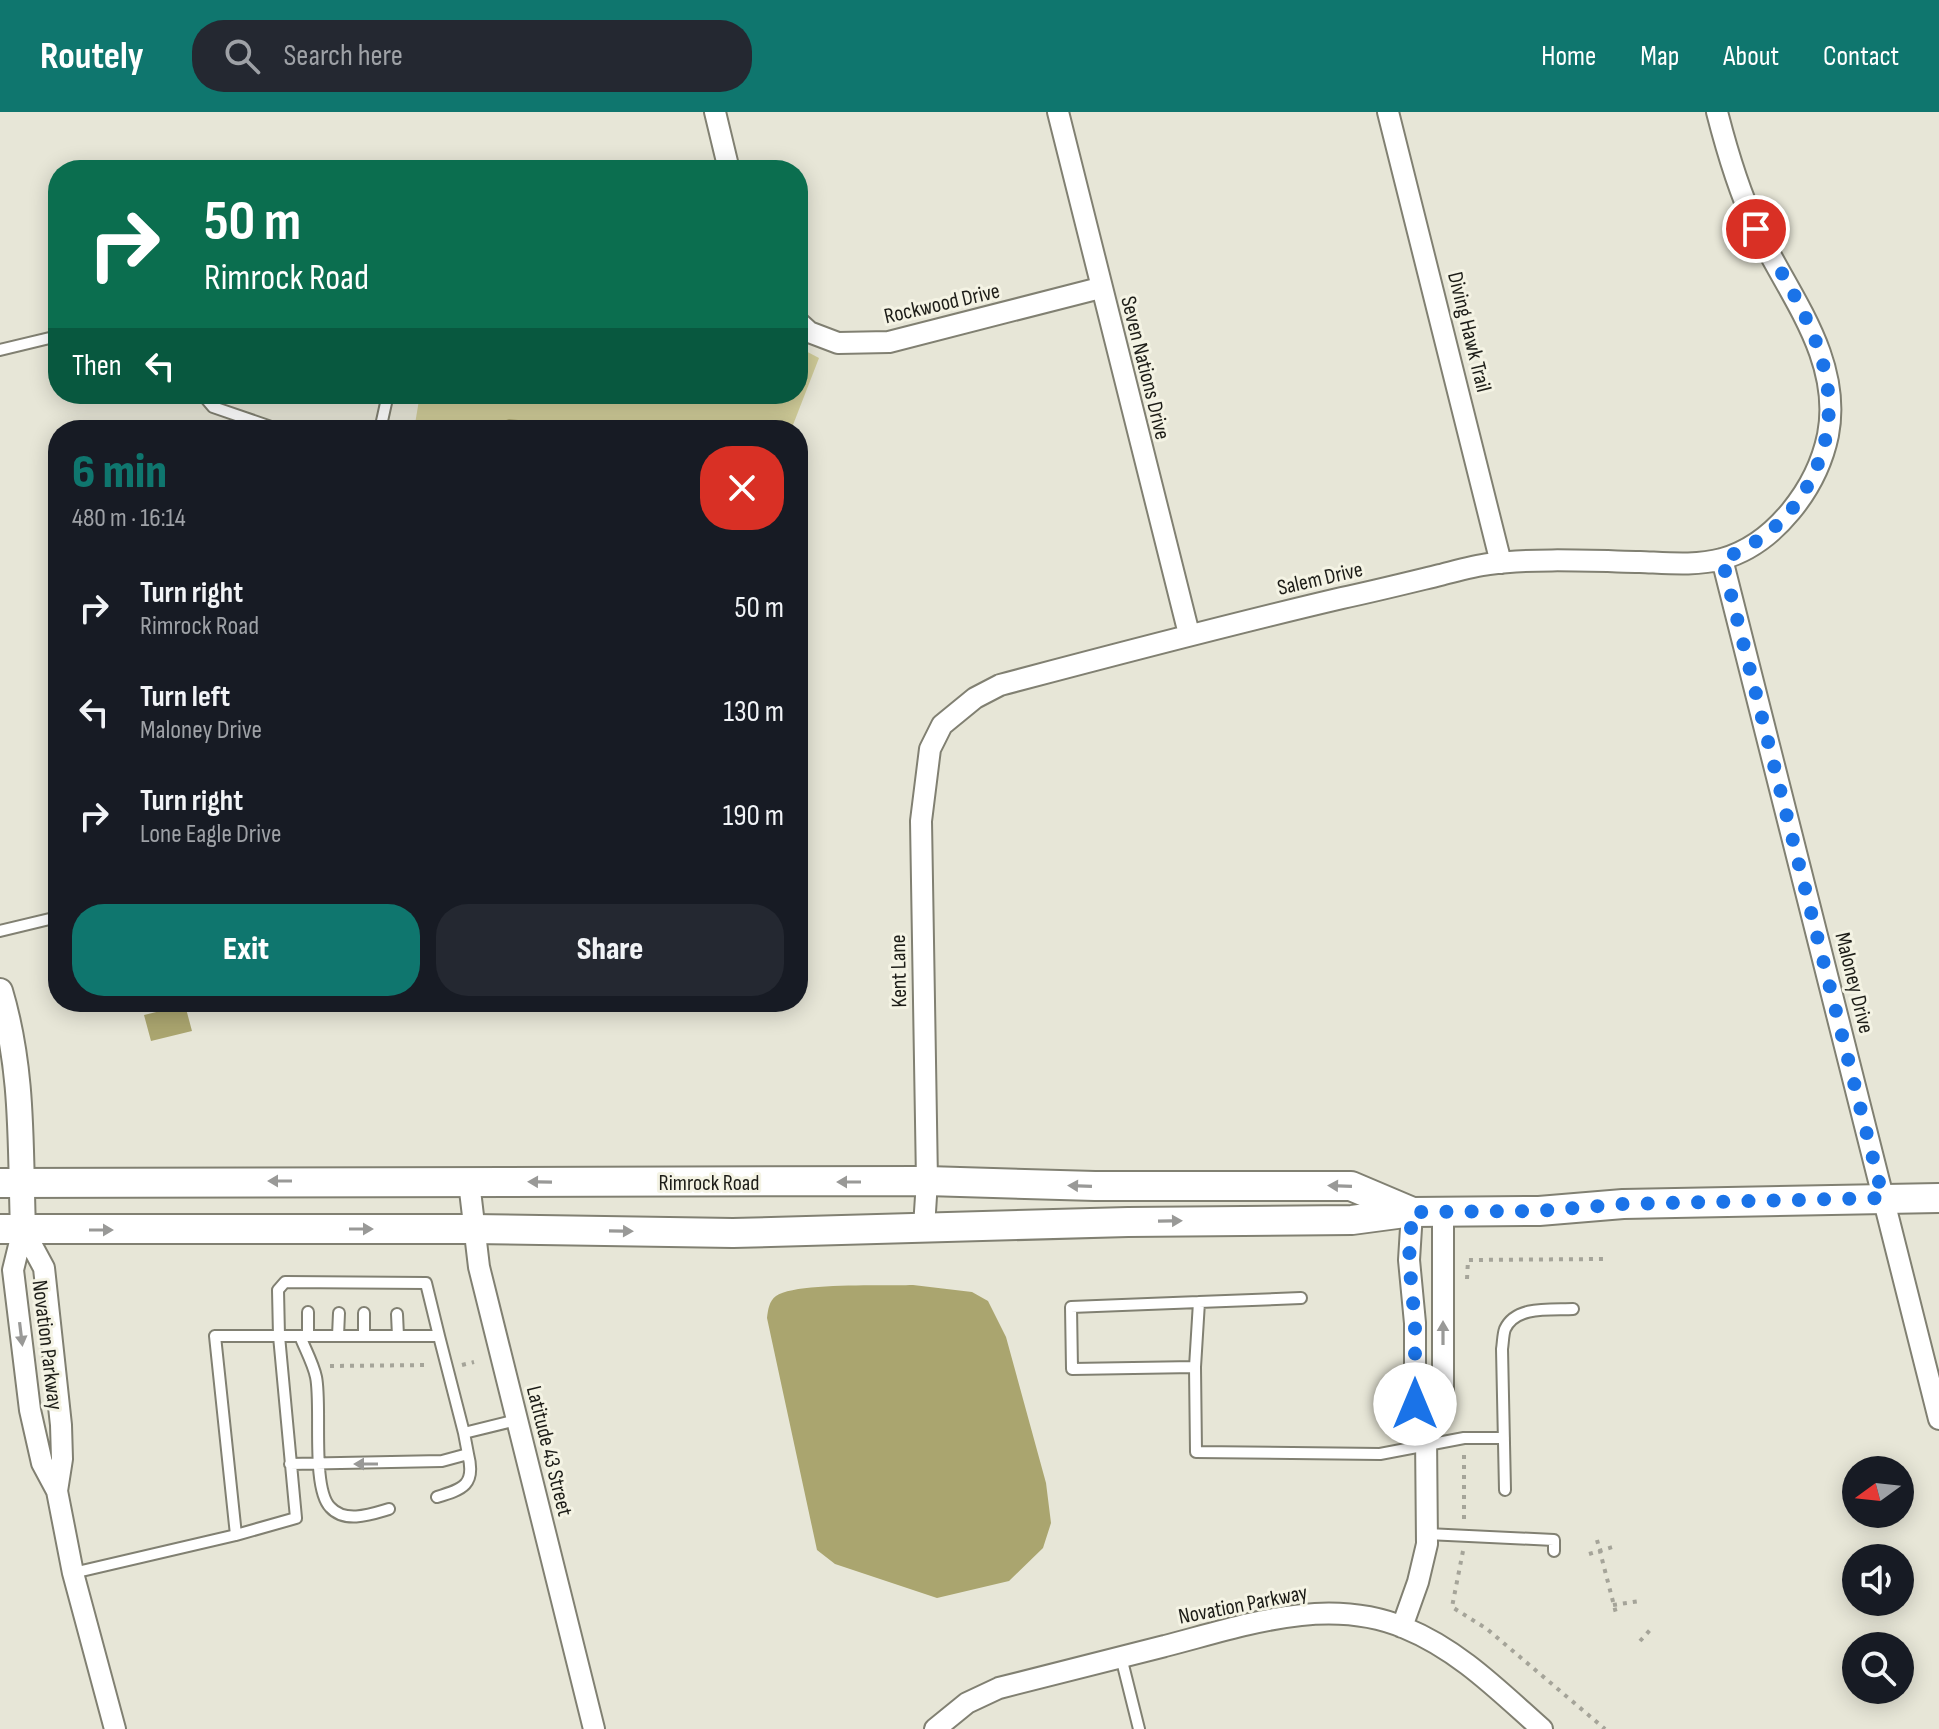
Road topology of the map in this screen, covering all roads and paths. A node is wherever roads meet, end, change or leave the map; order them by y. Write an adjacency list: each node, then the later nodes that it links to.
1 (715, 112): 5 (street)
2 (1058, 112): 6 (street, Seven Nations Drive)
3 (1388, 112): 13 (street, Diving Hawk Trail)
4 (1717, 112): 12 (street)
5 (727, 160)
6 (1100, 288): 7 (street, Rockwood Drive); 14 (street, Seven Nations Drive)
7 (808, 331)
8 (48, 338): 9 (lane)
9 (0, 350)
10 (210, 404): 11 (lane)
11 (251, 420)
12 (1722, 559): 13 (street, Salem Drive); 22 (street, Maloney Drive)
13 (1501, 563): 14 (street, Salem Drive)
14 (1189, 634): 15 (street, Salem Drive)
15 (947, 721): 19 (street, Kent Lane)
16 (48, 919): 17 (lane)
17 (0, 931)
18 (0, 991): 21 (street)
19 (927, 1181): 20 (main road, Rimrock Road, one-way to 20); 24 (main road, Rimrock Road, one-way to 19); 26 (street, Kent Lane)
20 (469, 1182): 21 (main road, Rimrock Road, one-way to 21); 28 (street, Latitude 43 Street)
21 (11, 1183): 27 (street)
22 (1883, 1198): 23 (main road, Rimrock Road); 25 (main road, Rimrock Road); 47 (street, Maloney Drive)
23 (1939, 1198)
24 (1412, 1212): 25 (main road, Rimrock Road); 26 (main road, Rimrock Road, one-way to 24); 51 (street)
25 (1443, 1213): 51 (street, one-way to 25)
26 (924, 1227): 28 (main road, Rimrock Road, one-way to 26)
27 (12, 1229): 28 (main road, Rimrock Road, one-way to 28); 29 (street, Novation Parkway); 56 (street, Novation Parkway)
28 (473, 1229): 48 (street, Latitude 43 Street)
29 (8, 1291): 56 (street, Novation Parkway, one-way to 56)
30 (1301, 1298): 31 (lane)
31 (1199, 1302): 46 (lane); 46 (lane)
32 (1573, 1309): 50 (lane)
33 (308, 1312): 38 (lane)
34 (339, 1313): 39 (lane)
35 (364, 1313): 40 (lane)
36 (397, 1314): 41 (lane)
37 (279, 1336): 38 (lane); 42 (lane); 53 (lane); 60 (lane)
38 (304, 1336): 39 (lane); 54 (lane)
39 (338, 1336): 40 (lane)
40 (364, 1336): 41 (lane)
41 (398, 1336): 42 (lane)
42 (439, 1336): 44 (lane)
43 (474, 1362): 44 (path)
44 (447, 1365): 45 (path); 49 (lane)
45 (323, 1366)
46 (1195, 1367): 51 (lane)
47 (1939, 1419)
48 (517, 1420): 49 (lane); 75 (street, Latitude 43 Street)
49 (464, 1433): 52 (lane)
50 (1504, 1438): 51 (lane); 55 (lane)
51 (1426, 1439): 59 (street)
52 (468, 1454): 54 (lane, one-way to 54); 57 (lane)
53 (290, 1464): 54 (lane); 60 (lane)
54 (319, 1464): 58 (lane)
55 (1505, 1490)
56 (57, 1491): 66 (street, Novation Parkway)
57 (437, 1497)
58 (389, 1509)
59 (1427, 1534): 63 (lane); 70 (street)
60 (236, 1535): 66 (lane)
61 (1597, 1540): 64 (path)
62 (1616, 1546): 64 (path)
63 (1554, 1551)
64 (1600, 1551): 65 (path); 68 (path)
65 (1589, 1554)
66 (73, 1573): 74 (street, Novation Parkway)
67 (1640, 1601): 68 (path)
68 (1613, 1605): 69 (path)
69 (1617, 1617)
70 (1402, 1627): 73 (street, Novation Parkway); 78 (street, Novation Parkway)
71 (1651, 1629): 72 (path)
72 (1640, 1641)
73 (1121, 1657): 76 (street, Novation Parkway); 77 (lane)
74 (115, 1729)
75 (594, 1729)
76 (935, 1729)
77 (1139, 1729)
78 (1542, 1729)

